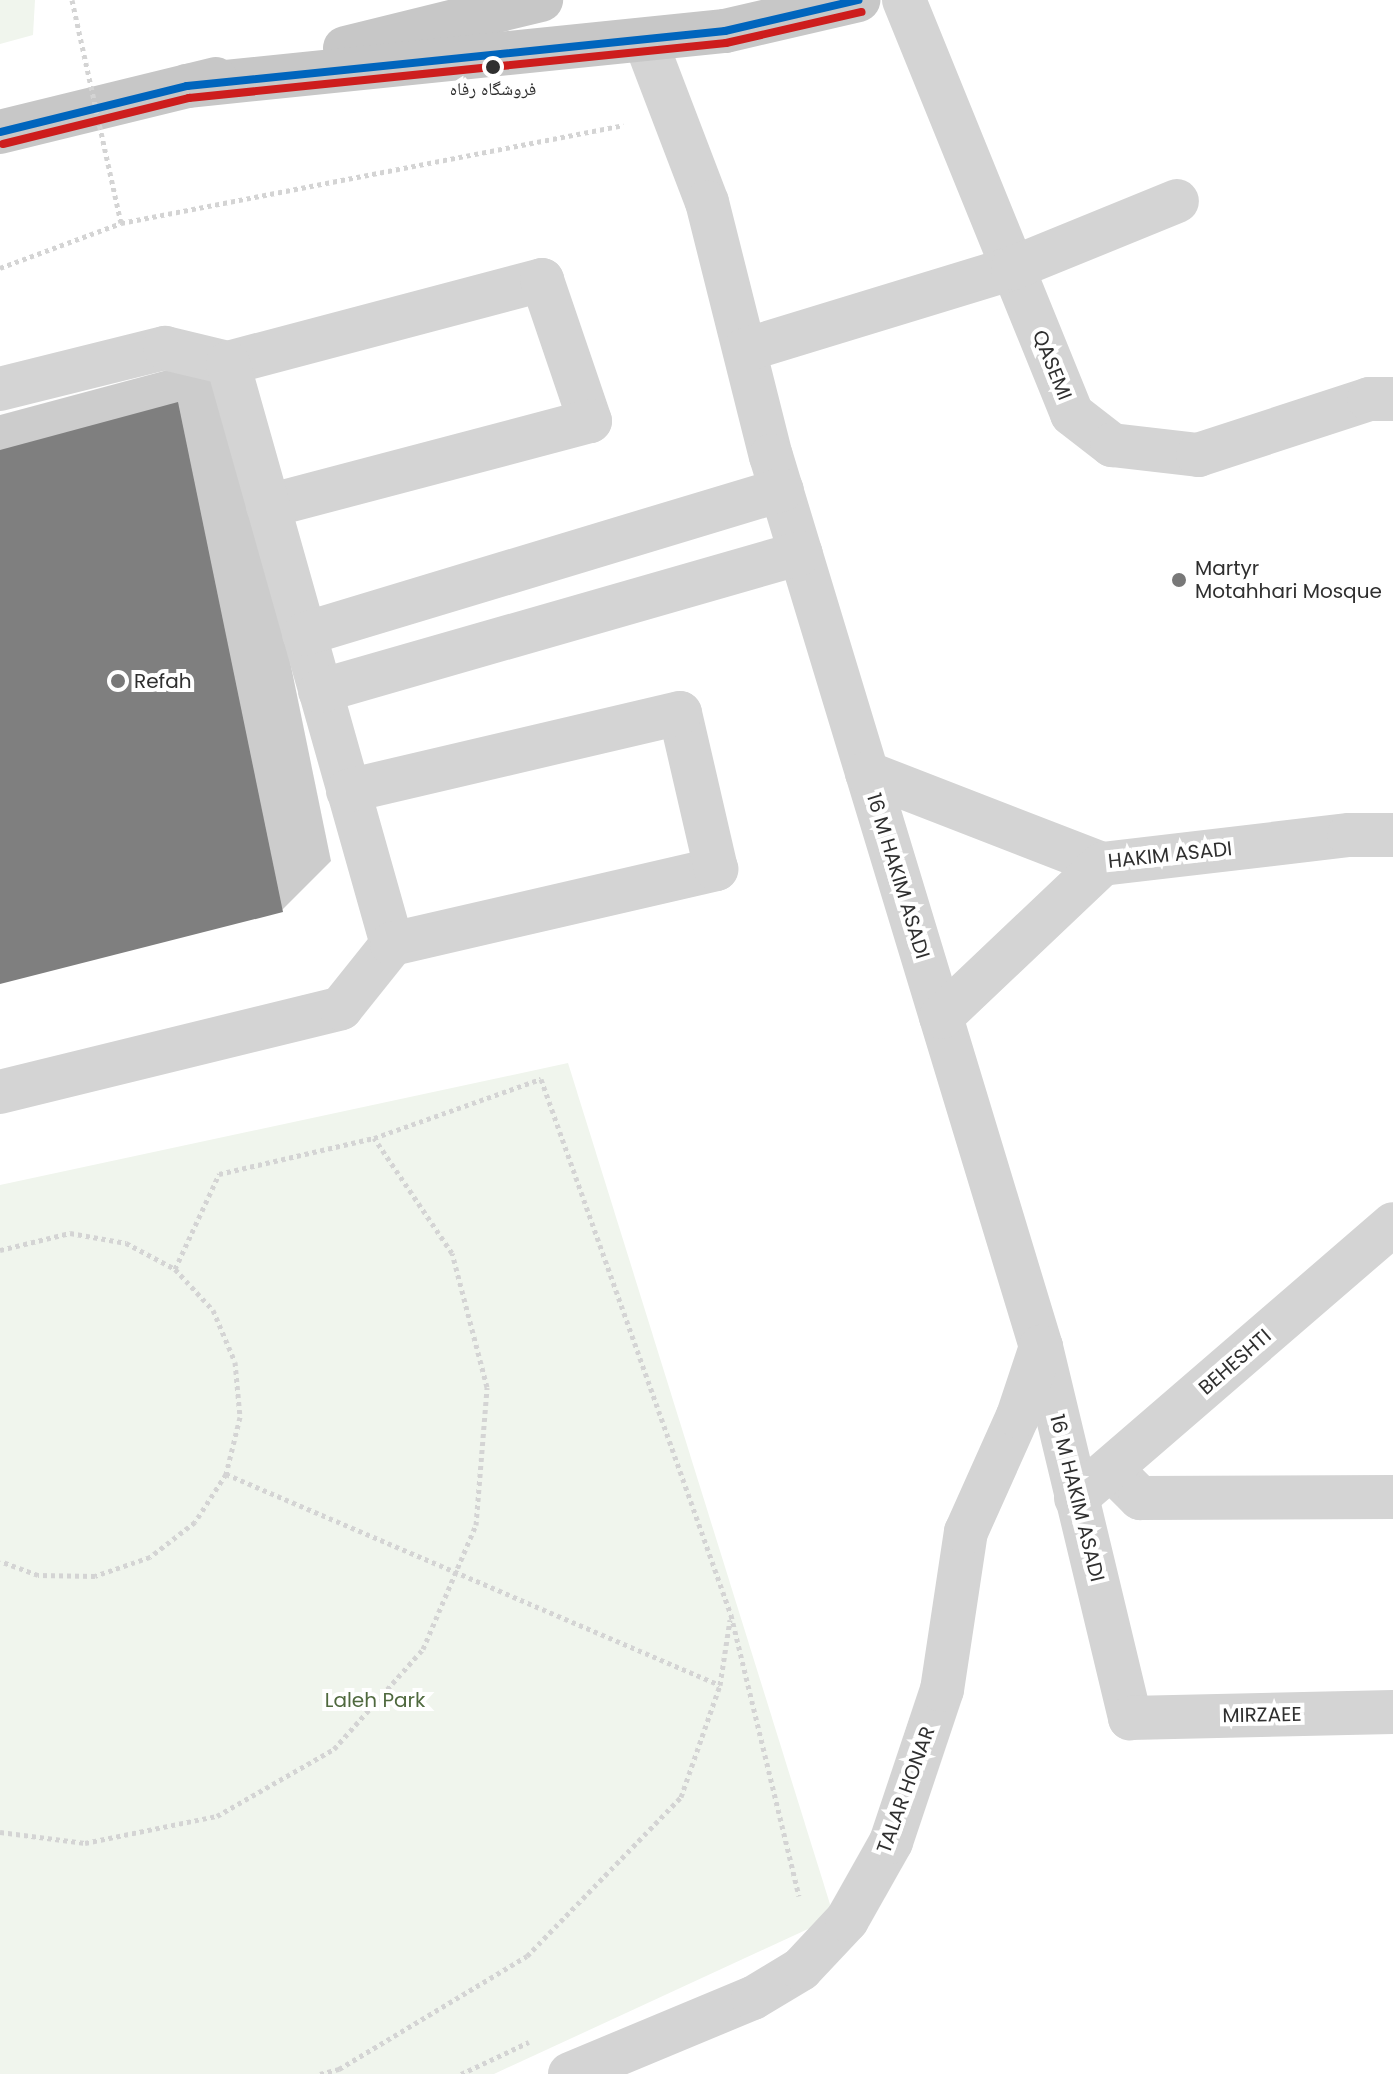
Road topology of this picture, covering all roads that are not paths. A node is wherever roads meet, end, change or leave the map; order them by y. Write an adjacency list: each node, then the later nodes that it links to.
1 (541, 0): 5 (main road)
2 (858, 0): 4 (main road)
3 (904, 0): 8 (street, QASEMI)
4 (645, 40): 5 (main road); 9 (street, 16 M HAKIM ASADI)
5 (187, 86): 6 (main road)
6 (0, 132)
7 (1177, 201): 8 (street)
8 (1013, 268): 9 (street); 12 (street, QASEMI)
9 (745, 350): 13 (street, 16 M HAKIM ASADI)
10 (228, 363): 11 (street); 14 (street); 14 (street)
11 (0, 389)
12 (1393, 399)
13 (782, 490): 15 (street, 16 M HAKIM ASADI); 16 (street)
14 (268, 506): 16 (street)
15 (801, 553): 17 (street); 18 (street, 16 M HAKIM ASADI)
16 (304, 634): 17 (street)
17 (320, 691): 19 (street)
18 (867, 773): 21 (street, HAKIM ASADI); 23 (street, 16 M HAKIM ASADI)
19 (348, 791): 22 (street); 22 (street)
20 (1393, 835): 21 (street, HAKIM ASADI)
21 (1102, 864): 23 (street)
22 (392, 944): 24 (street)
23 (941, 1017): 26 (street, 16 M HAKIM ASADI)
24 (0, 1092)
25 (1393, 1224): 27 (street, BEHESHTI)
26 (1041, 1347): 29 (street, 16 M HAKIM ASADI); 32 (street, TALAR HONAR)
27 (1112, 1470): 28 (street); 29 (street, BEHESHTI)
28 (1393, 1497)
29 (1076, 1498): 31 (street, 16 M HAKIM ASADI)
30 (1393, 1712): 31 (street, MIRZAEE)
31 (1130, 1718)
32 (570, 2074)

